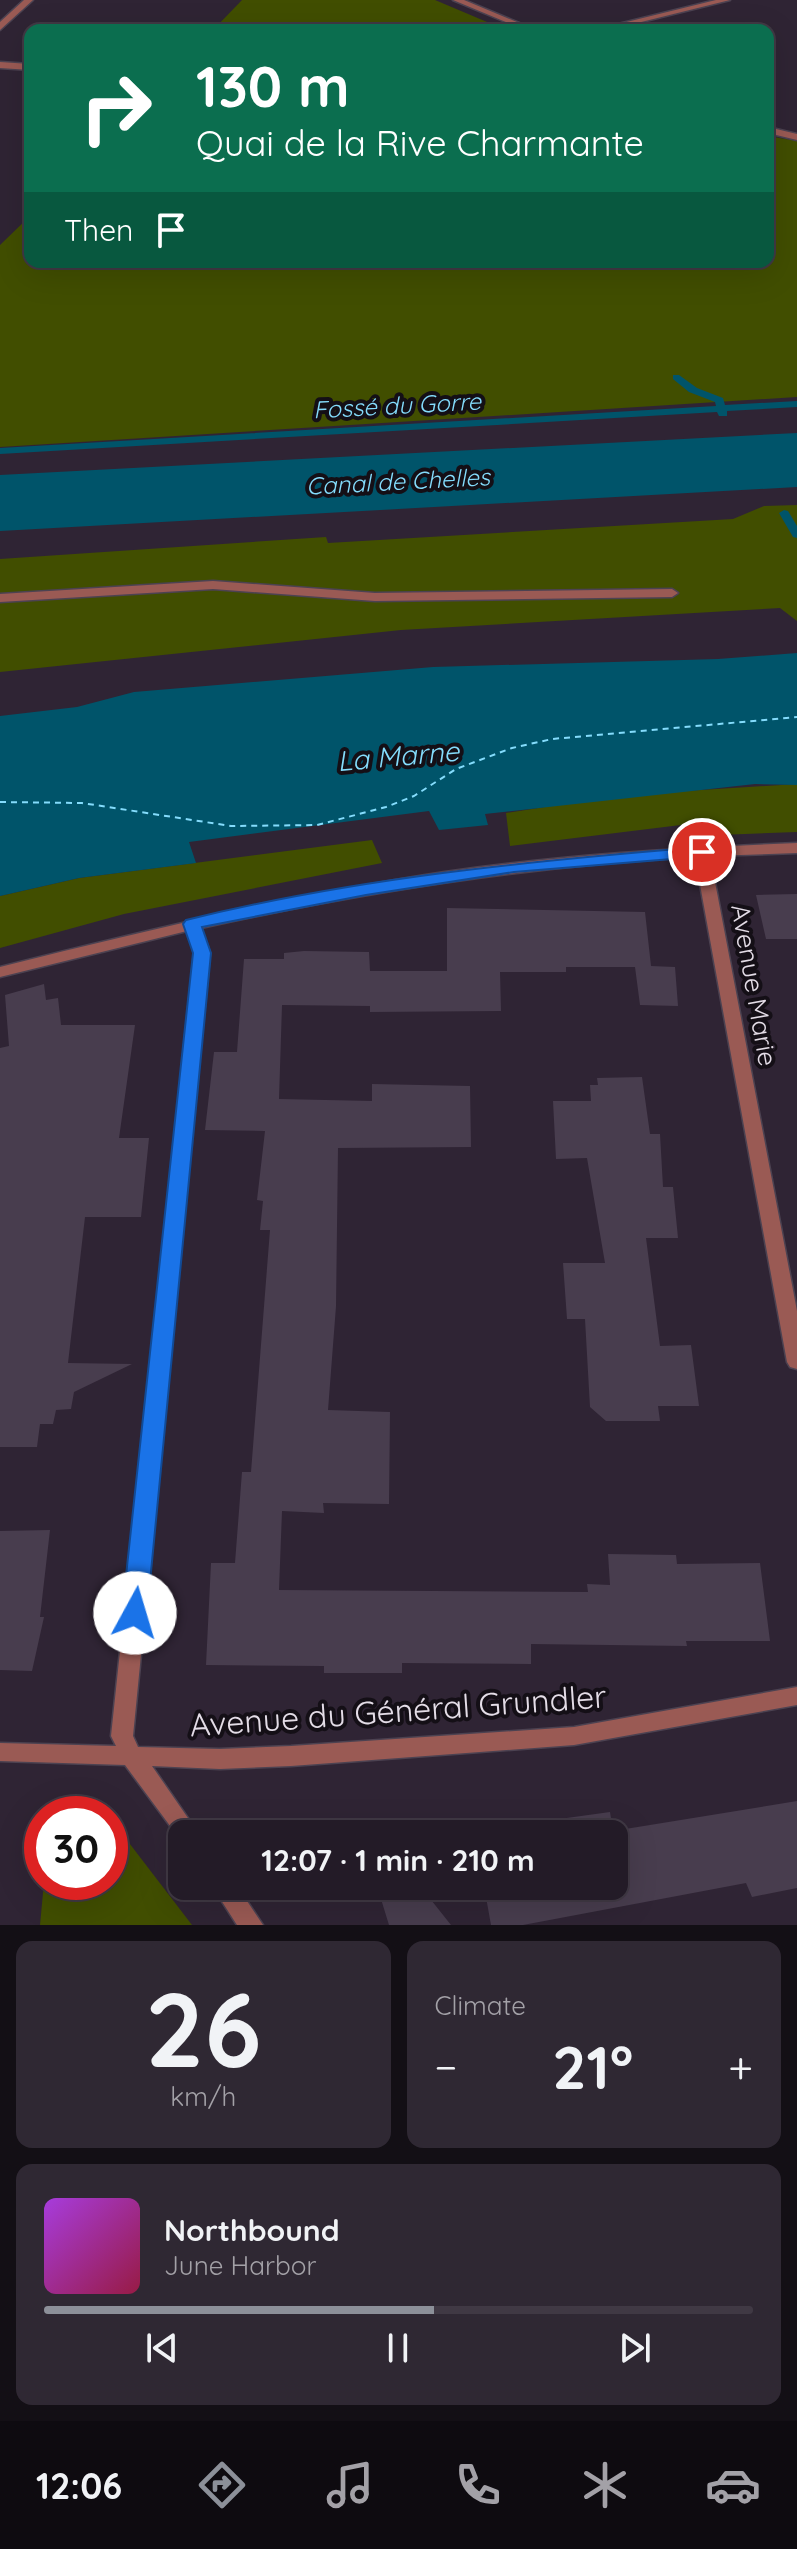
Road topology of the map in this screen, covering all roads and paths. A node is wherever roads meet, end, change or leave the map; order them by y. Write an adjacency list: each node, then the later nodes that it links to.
1 (29, 0): 4 (street)
2 (457, 0): 5 (street)
3 (726, 0): 6 (street)
4 (4, 20): 7 (street)
5 (517, 24)
6 (624, 24)
7 (0, 27)
8 (0, 65): 9 (street)
9 (24, 67)
10 (797, 126): 11 (street)
11 (774, 130)
12 (774, 132): 13 (street)
13 (797, 137)
14 (672, 593): 15 (street)
15 (0, 598)
16 (797, 848): 17 (street)
17 (702, 852): 18 (street); 20 (street, Avenue Marie)
18 (192, 924): 19 (street); 23 (street)
19 (0, 972)
20 (797, 1362)
21 (797, 1696): 23 (street, Avenue du Général Grundler)
22 (0, 1752): 23 (street, Avenue du Général Grundler)
23 (132, 1757): 24 (street)
24 (177, 1820)
25 (234, 1900): 26 (street)
26 (251, 1925)

